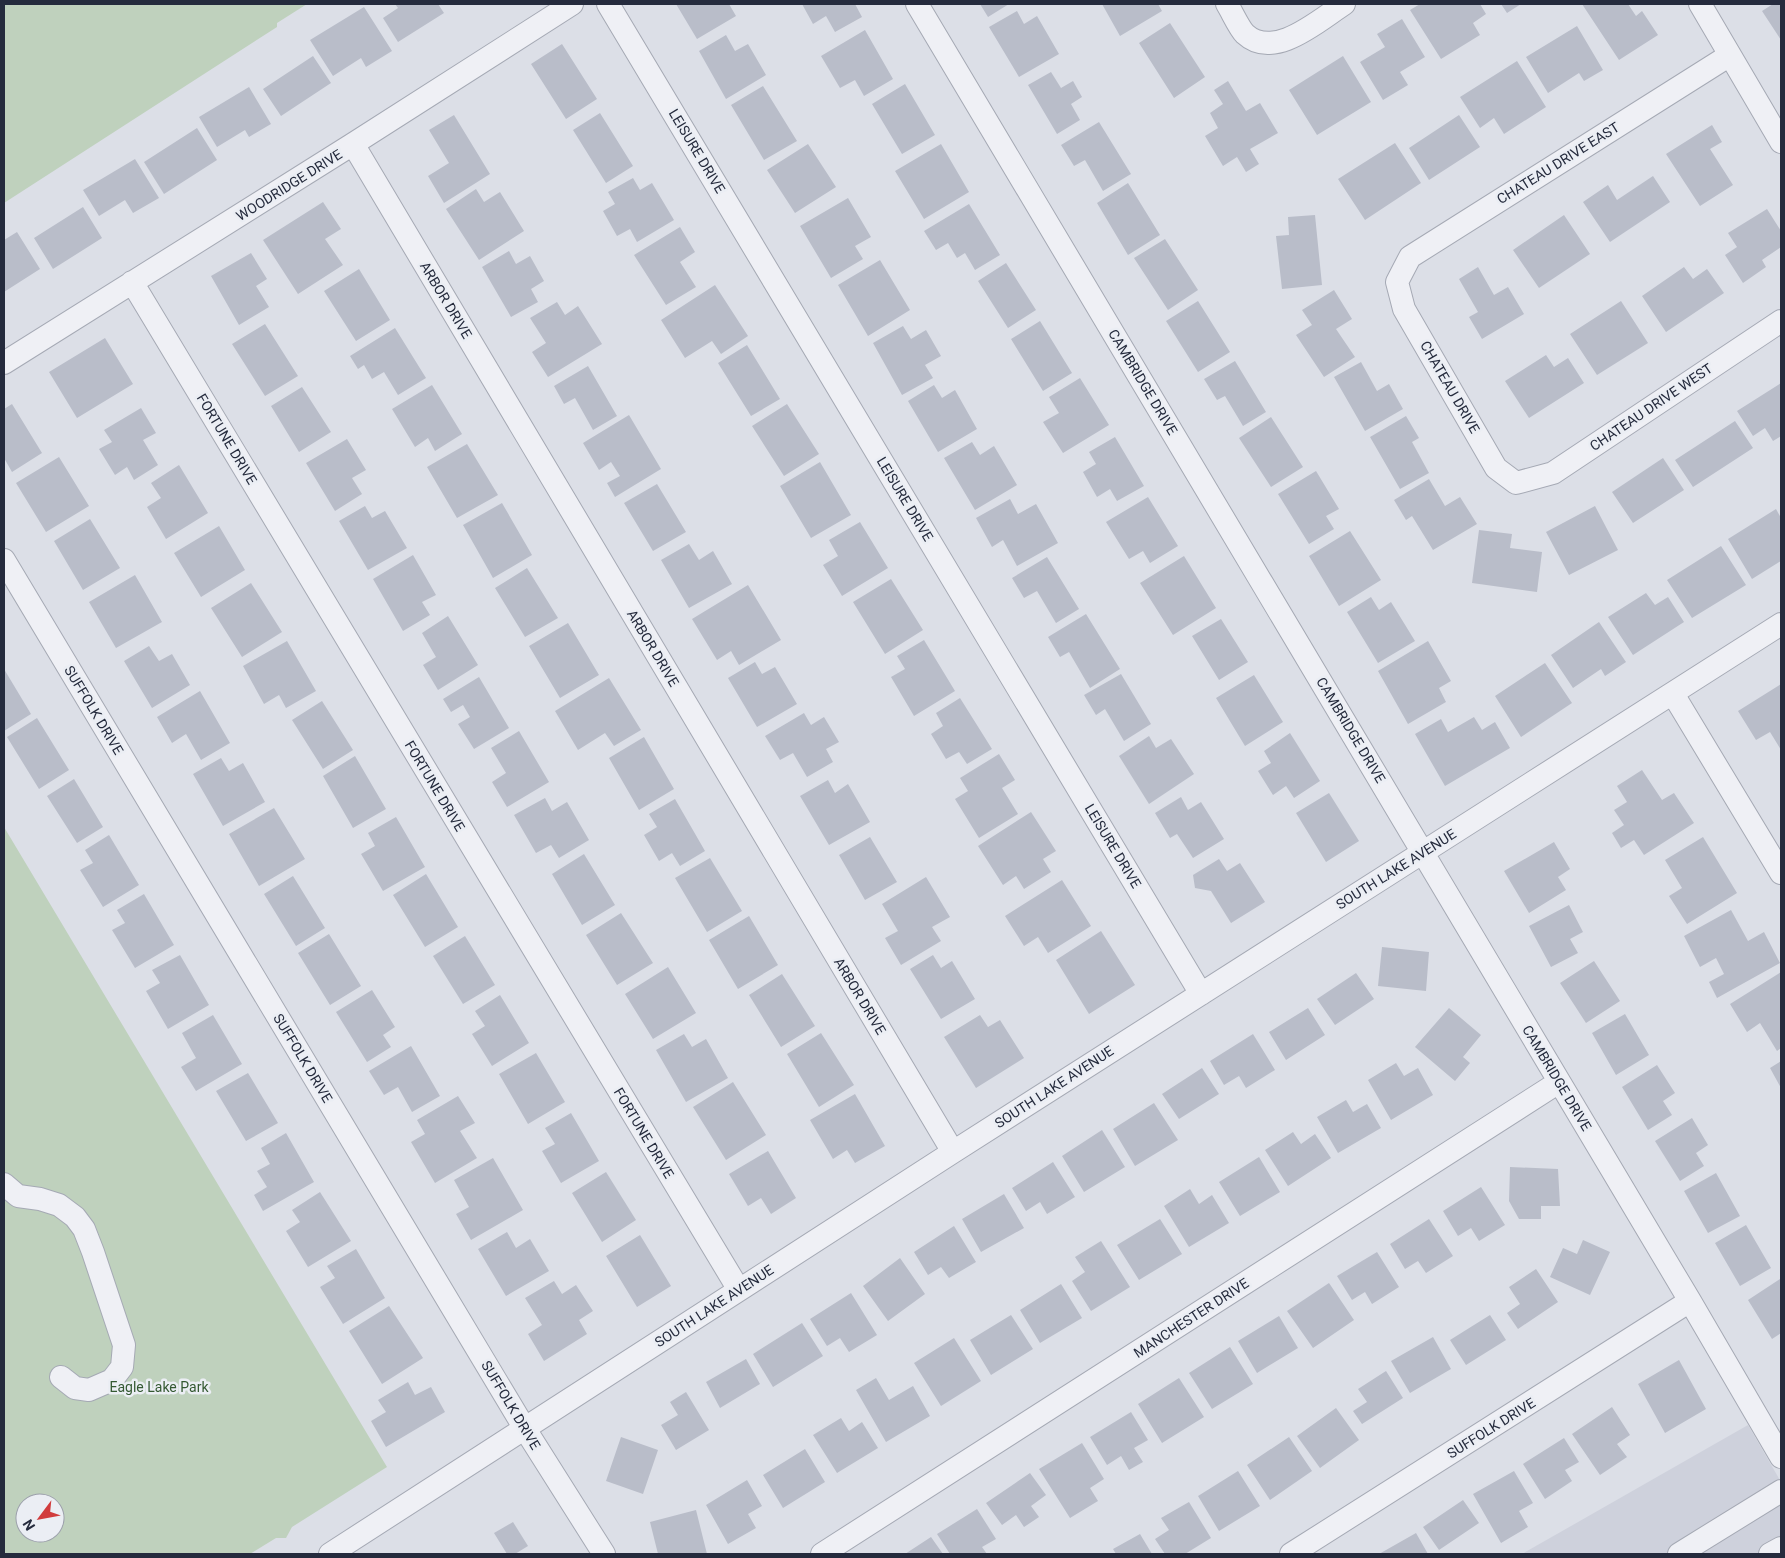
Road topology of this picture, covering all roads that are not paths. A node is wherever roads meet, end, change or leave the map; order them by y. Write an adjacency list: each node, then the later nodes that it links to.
1 (572, 4): 9 (street, WOODRIDGE DRIVE)
2 (608, 4): 20 (street, LEISURE DRIVE)
3 (917, 4): 18 (street, CAMBRIDGE DRIVE)
4 (1227, 4): 5 (street)
5 (1344, 4)
6 (1700, 4): 7 (street)
7 (1730, 55): 8 (street); 11 (street, CHATEAU DRIVE EAST)
8 (1781, 142)
9 (353, 144): 10 (street, WOODRIDGE DRIVE); 22 (street, ARBOR DRIVE)
10 (132, 282): 13 (street, WOODRIDGE DRIVE); 24 (street, FORTUNE DRIVE)
11 (1397, 282): 14 (street, CHATEAU DRIVE)
12 (1781, 321): 14 (street, CHATEAU DRIVE WEST)
13 (4, 363)
14 (1516, 482)
15 (4, 560): 27 (street, SUFFOLK DRIVE)
16 (1781, 624): 17 (street, SOUTH LAKE AVENUE)
17 (1672, 694): 18 (street, SOUTH LAKE AVENUE); 19 (street)
18 (1423, 852): 20 (street, SOUTH LAKE AVENUE); 21 (street, CAMBRIDGE DRIVE)
19 (1781, 873)
20 (1201, 994): 22 (street, SOUTH LAKE AVENUE)
21 (1559, 1082): 25 (street, CAMBRIDGE DRIVE); 33 (street, MANCHESTER DRIVE)
22 (953, 1152): 24 (street, SOUTH LAKE AVENUE)
23 (4, 1184): 26 (street)
24 (739, 1290): 27 (street, SOUTH LAKE AVENUE)
25 (1690, 1301): 28 (street, CAMBRIDGE DRIVE); 34 (street, SUFFOLK DRIVE)
26 (61, 1377)
27 (525, 1429): 31 (street, SOUTH LAKE AVENUE); 32 (street, SUFFOLK DRIVE)
28 (1781, 1457)
29 (1781, 1491): 35 (street)
30 (1781, 1548): 36 (street)
31 (330, 1554)
32 (604, 1554)
33 (822, 1554)
34 (1291, 1554)
35 (1679, 1554)
36 (1770, 1554)

